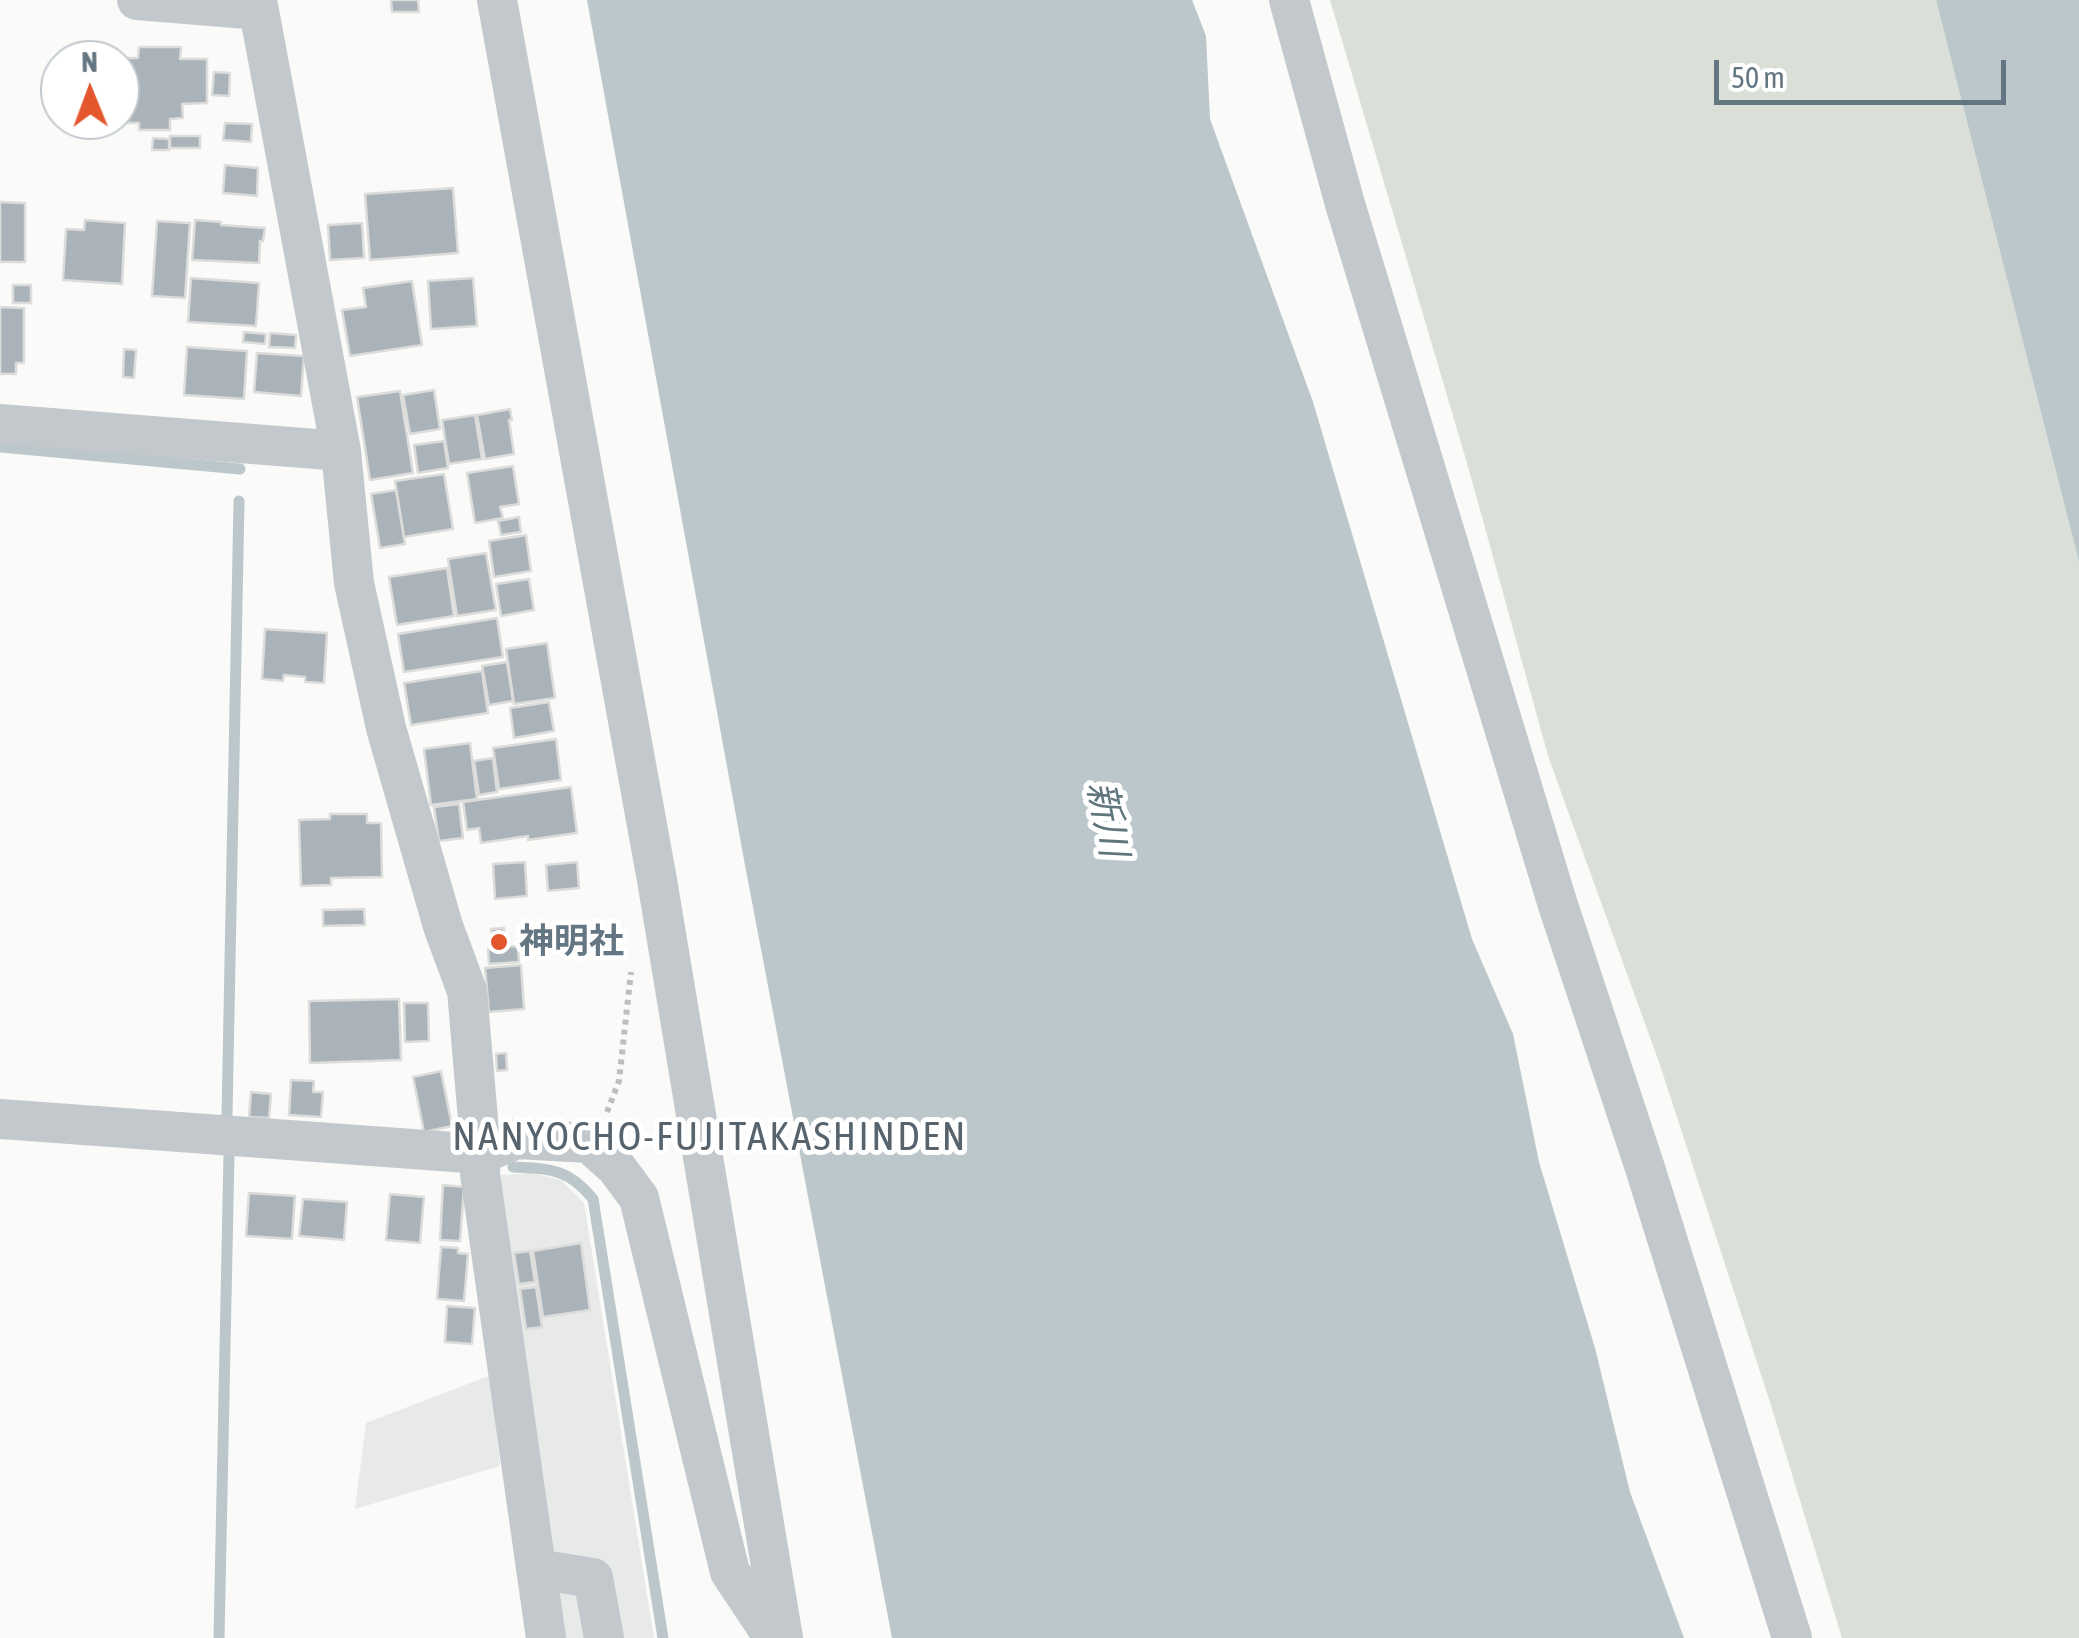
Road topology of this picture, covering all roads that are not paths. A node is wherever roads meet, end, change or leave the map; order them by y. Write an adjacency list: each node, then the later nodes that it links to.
1 (137, 0): 4 (street)
2 (496, 0): 13 (street)
3 (1289, 0): 14 (street)
4 (258, 5): 6 (street)
5 (0, 424): 6 (street)
6 (340, 450): 8 (street)
7 (0, 1119): 8 (street)
8 (481, 1154): 9 (street); 12 (street)
9 (536, 1568): 10 (street); 11 (street)
10 (546, 1638)
11 (604, 1638)
12 (774, 1638)
13 (783, 1638)
14 (1792, 1638)

